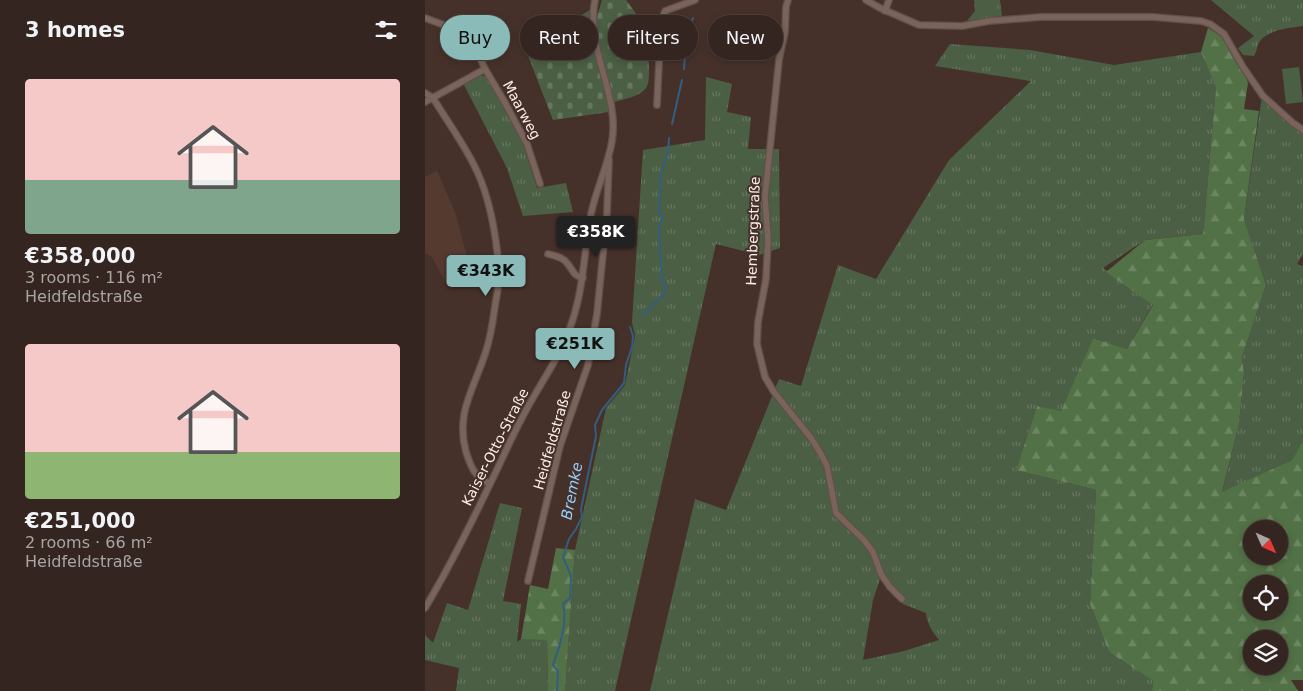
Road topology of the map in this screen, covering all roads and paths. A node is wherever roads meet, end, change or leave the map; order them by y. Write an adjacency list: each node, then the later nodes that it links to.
1 (595, 0): 14 (street, Kaiser-Otto-Straße)
2 (695, 0): 12 (street)
3 (788, 0): 20 (street, Hembergstraße)
4 (866, 0): 6 (street)
5 (889, 0): 6 (street)
6 (885, 11): 13 (street)
7 (425, 18): 8 (street, Maarweg)
8 (485, 69): 10 (street); 15 (street, Maarweg)
9 (425, 92): 10 (street)
10 (433, 98): 11 (street); 18 (street)
11 (425, 102)
12 (657, 105)
13 (1303, 130)
14 (609, 156): 17 (street, Kaiser-Otto-Straße); 19 (street, Heidfeldstraße)
15 (540, 184)
16 (548, 254): 17 (street)
17 (583, 278): 18 (street, Kaiser-Otto-Straße)
18 (490, 484): 21 (street, Kaiser-Otto-Straße)
19 (528, 581)
20 (902, 599)
21 (425, 608)

